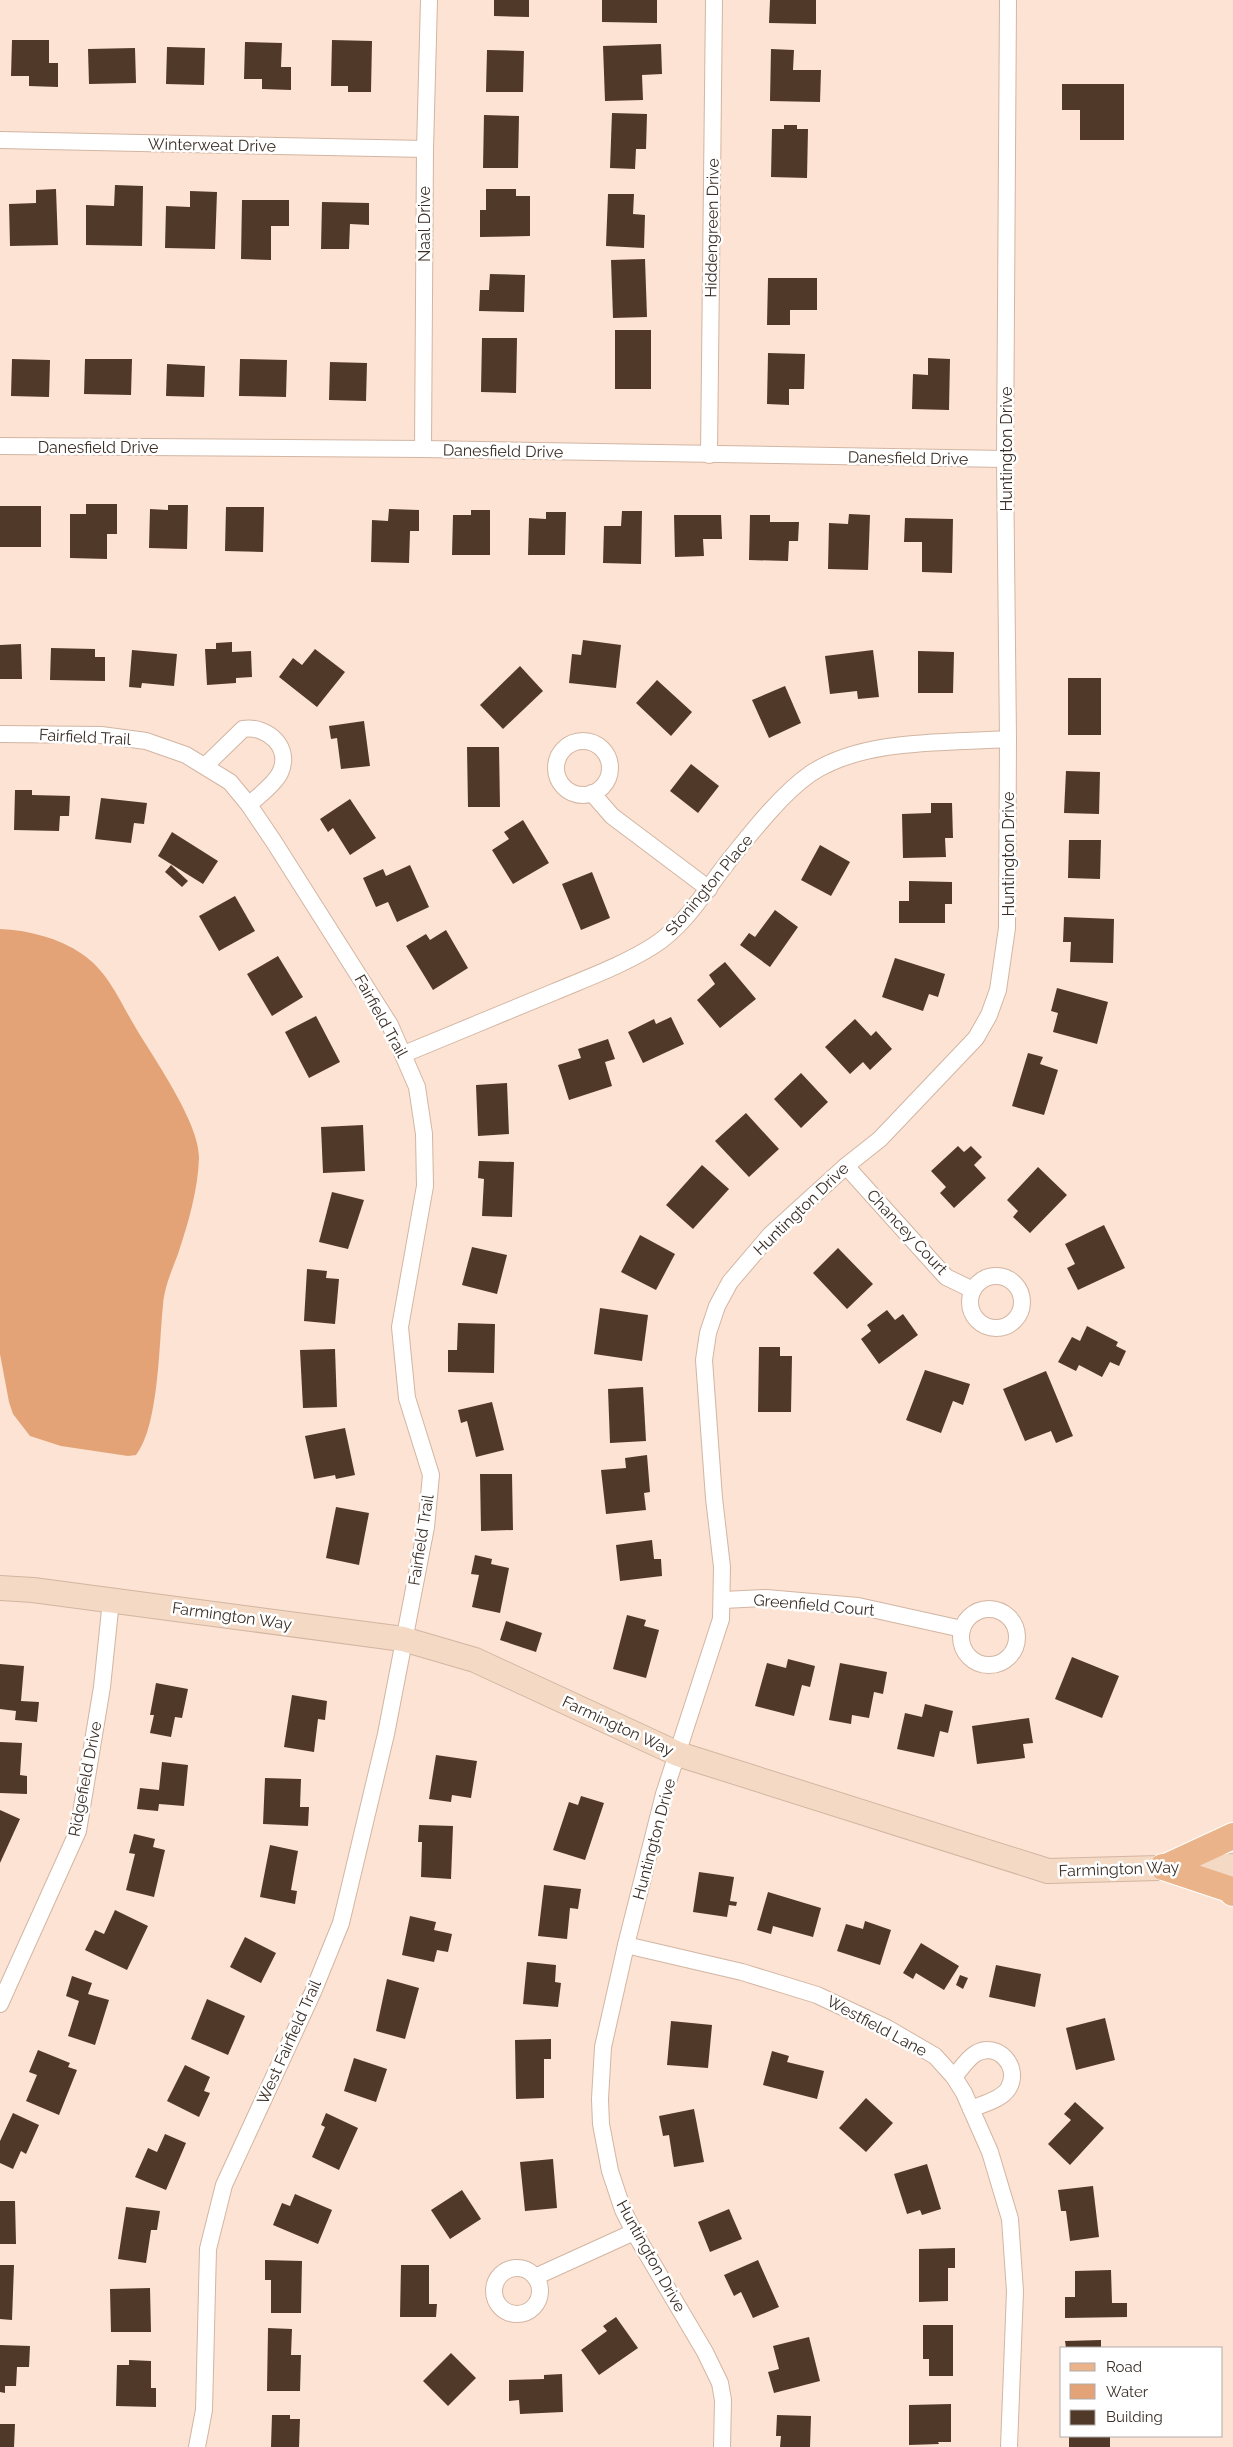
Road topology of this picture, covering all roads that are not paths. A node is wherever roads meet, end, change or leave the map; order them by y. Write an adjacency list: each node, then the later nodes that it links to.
1 (429, 0): 5 (street, Naal Drive)
2 (714, 0): 8 (street, Hiddengreen Drive)
3 (1008, 0): 9 (street, Huntington Drive)
4 (0, 140): 5 (street, Winterweat Drive)
5 (425, 149): 7 (street, Naal Drive)
6 (0, 446): 7 (street, Danesfield Drive)
7 (423, 449): 8 (street, Danesfield Drive)
8 (709, 455): 9 (street, Danesfield Drive)
9 (1005, 460): 11 (street, Huntington Drive)
10 (0, 734): 12 (street, Fairfield Trail)
11 (1008, 739): 15 (street, Stonington Place); 17 (street, Huntington Drive)
12 (206, 765): 14 (street, Fairfield Trail); 14 (street)
13 (592, 793): 15 (street)
14 (249, 805): 16 (street, Fairfield Trail)
15 (709, 889): 16 (street, Stonington Place)
16 (404, 1054): 23 (street, Fairfield Trail)
17 (846, 1166): 18 (street, Chancey Court); 21 (street, Huntington Drive)
18 (973, 1290)
19 (0, 1588): 20 (street, Farmington Way)
20 (111, 1600): 23 (street, Farmington Way); 30 (street, Ridgefield Drive)
21 (723, 1600): 22 (street, Greenfield Court); 24 (street, Huntington Drive)
22 (962, 1629)
23 (403, 1638): 24 (street, Farmington Way); 35 (street, West Fairfield Trail)
24 (678, 1754): 27 (street, Farmington Way); 29 (street, Huntington Drive)
25 (1233, 1836): 27 (main road)
26 (1233, 1866): 27 (street, Farmington Way)
27 (1165, 1868): 28 (main road)
28 (1233, 1893)
29 (626, 1946): 31 (street, Westfield Lane); 33 (street, Huntington Drive)
30 (0, 2004)
31 (954, 2077): 32 (street, Westfield Lane); 32 (street)
32 (971, 2109): 37 (street, Westfield Lane)
33 (634, 2232): 34 (street); 36 (street, Huntington Drive)
34 (535, 2277)
35 (197, 2447)
36 (722, 2447)
37 (1009, 2447)

